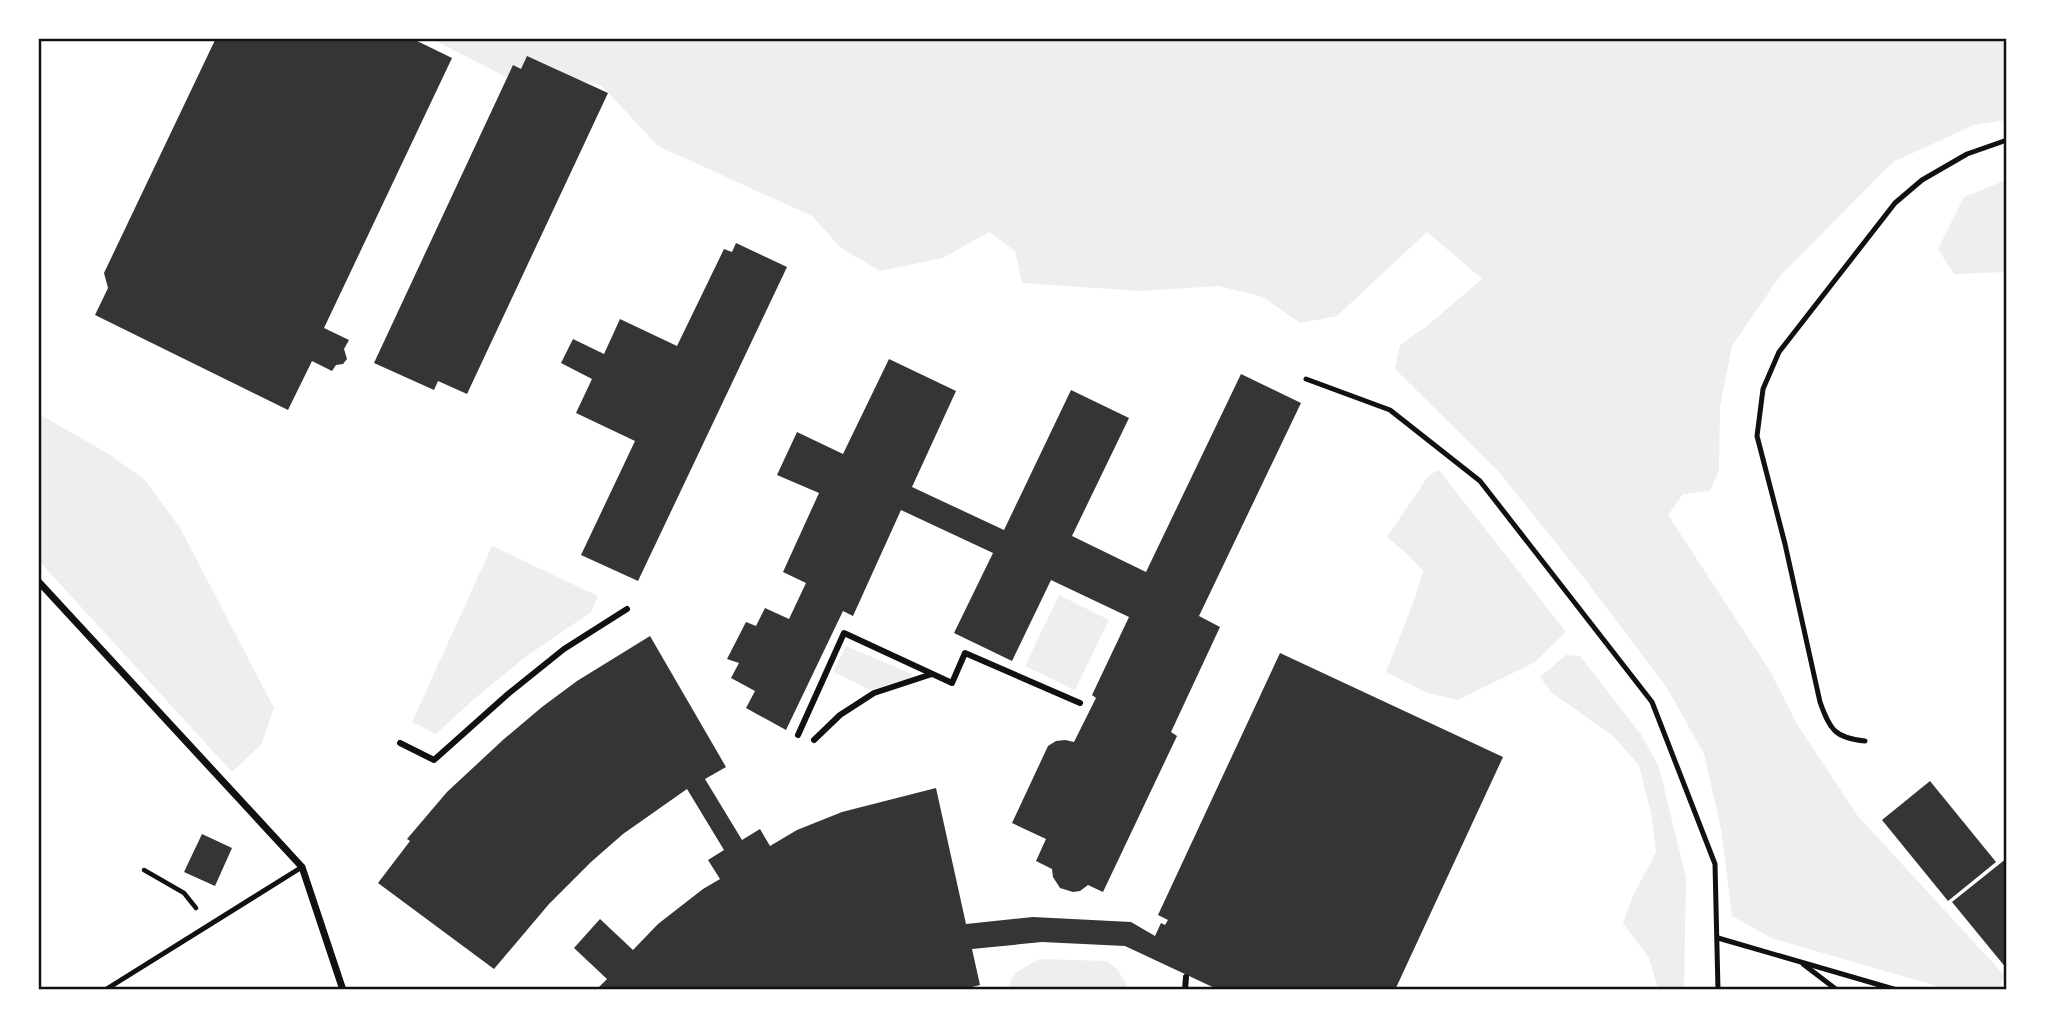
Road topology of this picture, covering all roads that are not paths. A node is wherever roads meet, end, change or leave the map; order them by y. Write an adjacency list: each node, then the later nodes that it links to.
1 (2007, 140): 9 (lane)
2 (1306, 379): 12 (lane)
3 (38, 581): 11 (street)
4 (627, 609): 10 (street)
5 (933, 674): 6 (street); 7 (street); 8 (street)
6 (1080, 703)
7 (798, 735)
8 (814, 740)
9 (1865, 741)
10 (400, 743)
11 (302, 867): 15 (lane); 16 (street)
12 (1718, 938): 13 (lane); 18 (lane)
13 (1799, 961): 19 (lane); 20 (lane)
14 (1186, 977): 17 (street)
15 (105, 989)
16 (343, 989)
17 (1185, 989)
18 (1718, 989)
19 (1837, 989)
20 (1897, 989)

